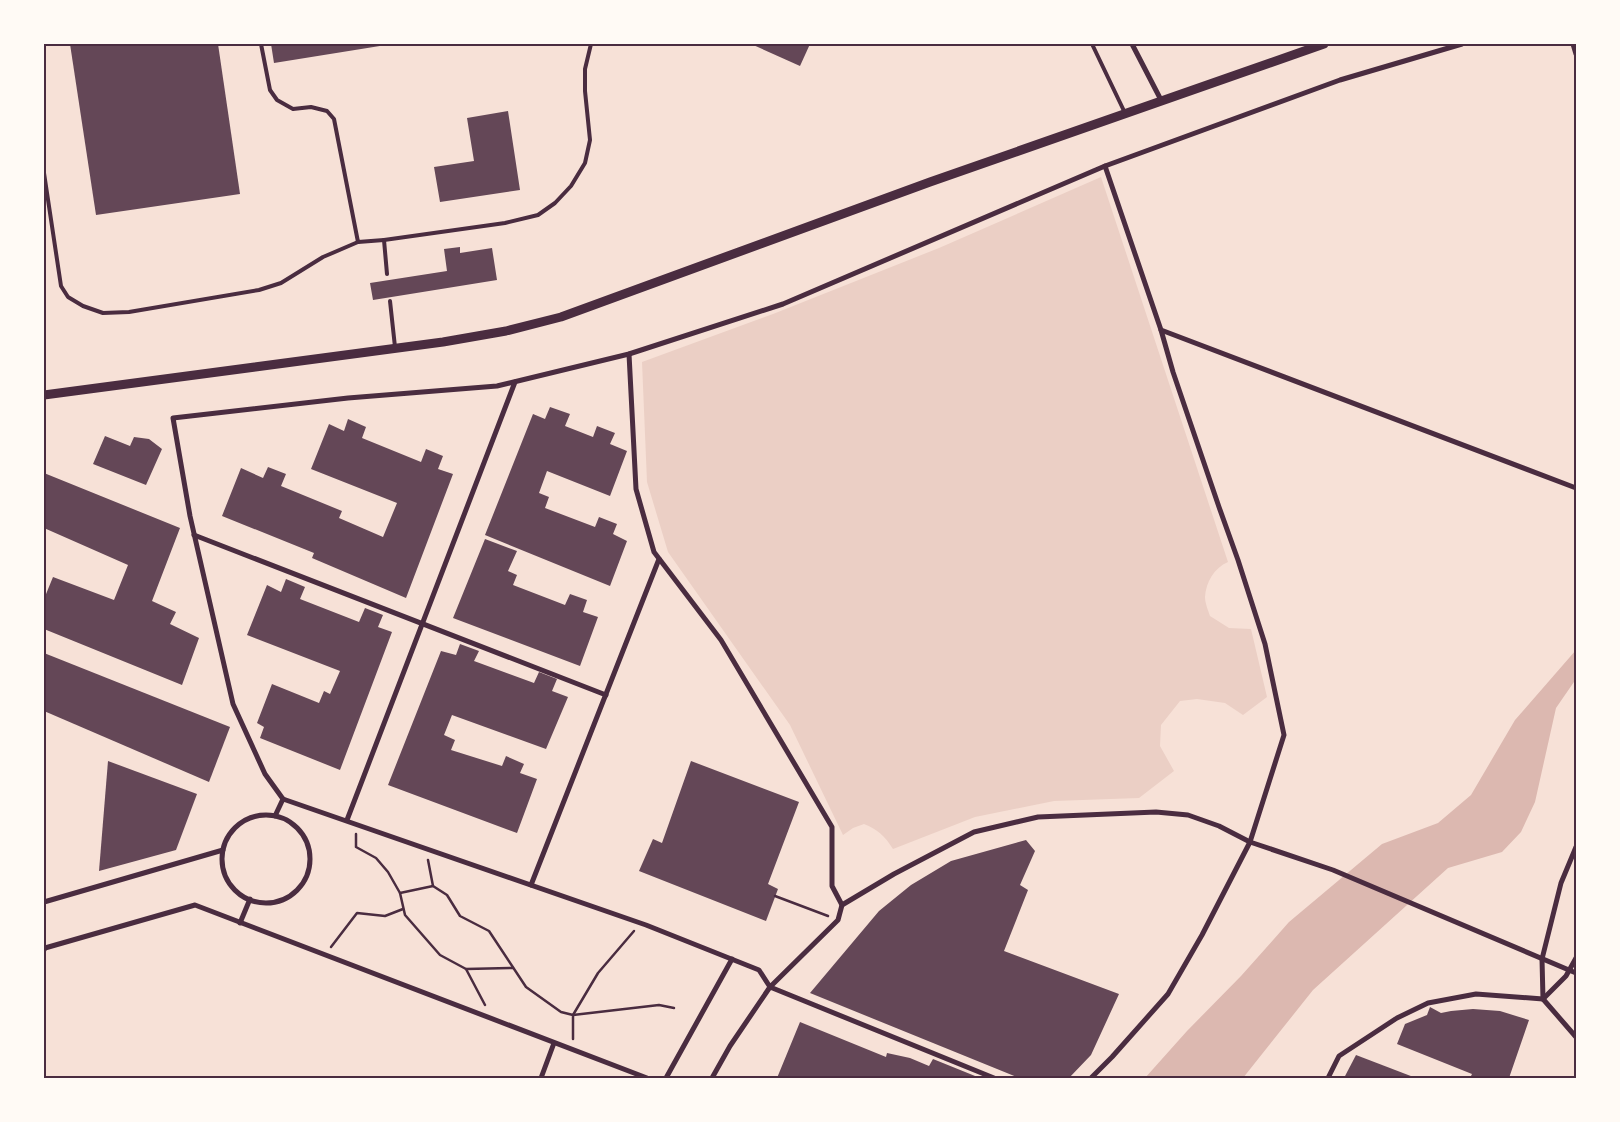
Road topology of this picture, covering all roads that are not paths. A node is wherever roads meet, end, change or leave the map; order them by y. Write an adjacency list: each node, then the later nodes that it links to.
1 (261, 44): 14 (lane)
2 (591, 44): 13 (lane)
3 (1092, 44): 10 (lane)
4 (1132, 44): 9 (street)
5 (1324, 44): 9 (street)
6 (1462, 44): 11 (street)
7 (1573, 44): 8 (street)
8 (1576, 54)
9 (1161, 100): 10 (street)
10 (1125, 113): 18 (street)
11 (1105, 166): 17 (street); 19 (street)
12 (44, 173): 14 (lane)
13 (384, 240): 14 (lane); 15 (lane)
14 (358, 242)
15 (387, 274)
16 (390, 301): 18 (lane)
17 (1161, 330): 22 (street); 30 (street)
18 (395, 349): 21 (street)
19 (629, 354): 20 (street); 24 (street)
20 (515, 382): 23 (street); 25 (street)
21 (44, 395)
22 (1576, 488)
23 (194, 535): 25 (street); 27 (street)
24 (659, 559): 26 (street); 36 (street)
25 (422, 624): 26 (street); 29 (street)
26 (606, 695): 33 (street)
27 (283, 798): 28 (street); 29 (street)
28 (275, 816): 32 (street); 34 (street)
29 (347, 820): 33 (street)
30 (1250, 842): 36 (street); 41 (street); 53 (street)
31 (1576, 847): 41 (street)
32 (223, 850): 34 (street); 35 (street)
33 (531, 885): 40 (street)
34 (250, 899): 37 (street)
35 (44, 902)
36 (842, 904): 44 (street)
37 (240, 923): 38 (street); 47 (street)
38 (44, 950)
39 (1576, 958): 42 (street)
40 (732, 959): 44 (street); 50 (street)
41 (1542, 959): 42 (street); 45 (street)
42 (1570, 970): 43 (street); 45 (street)
43 (1576, 973)
44 (770, 987): 51 (street); 52 (street)
45 (1544, 999): 46 (street); 54 (street)
46 (1576, 1037)
47 (554, 1043): 48 (street); 49 (street)
48 (541, 1078)
49 (647, 1078)
50 (666, 1078)
51 (712, 1078)
52 (994, 1078)
53 (1091, 1078)
54 (1328, 1078)

